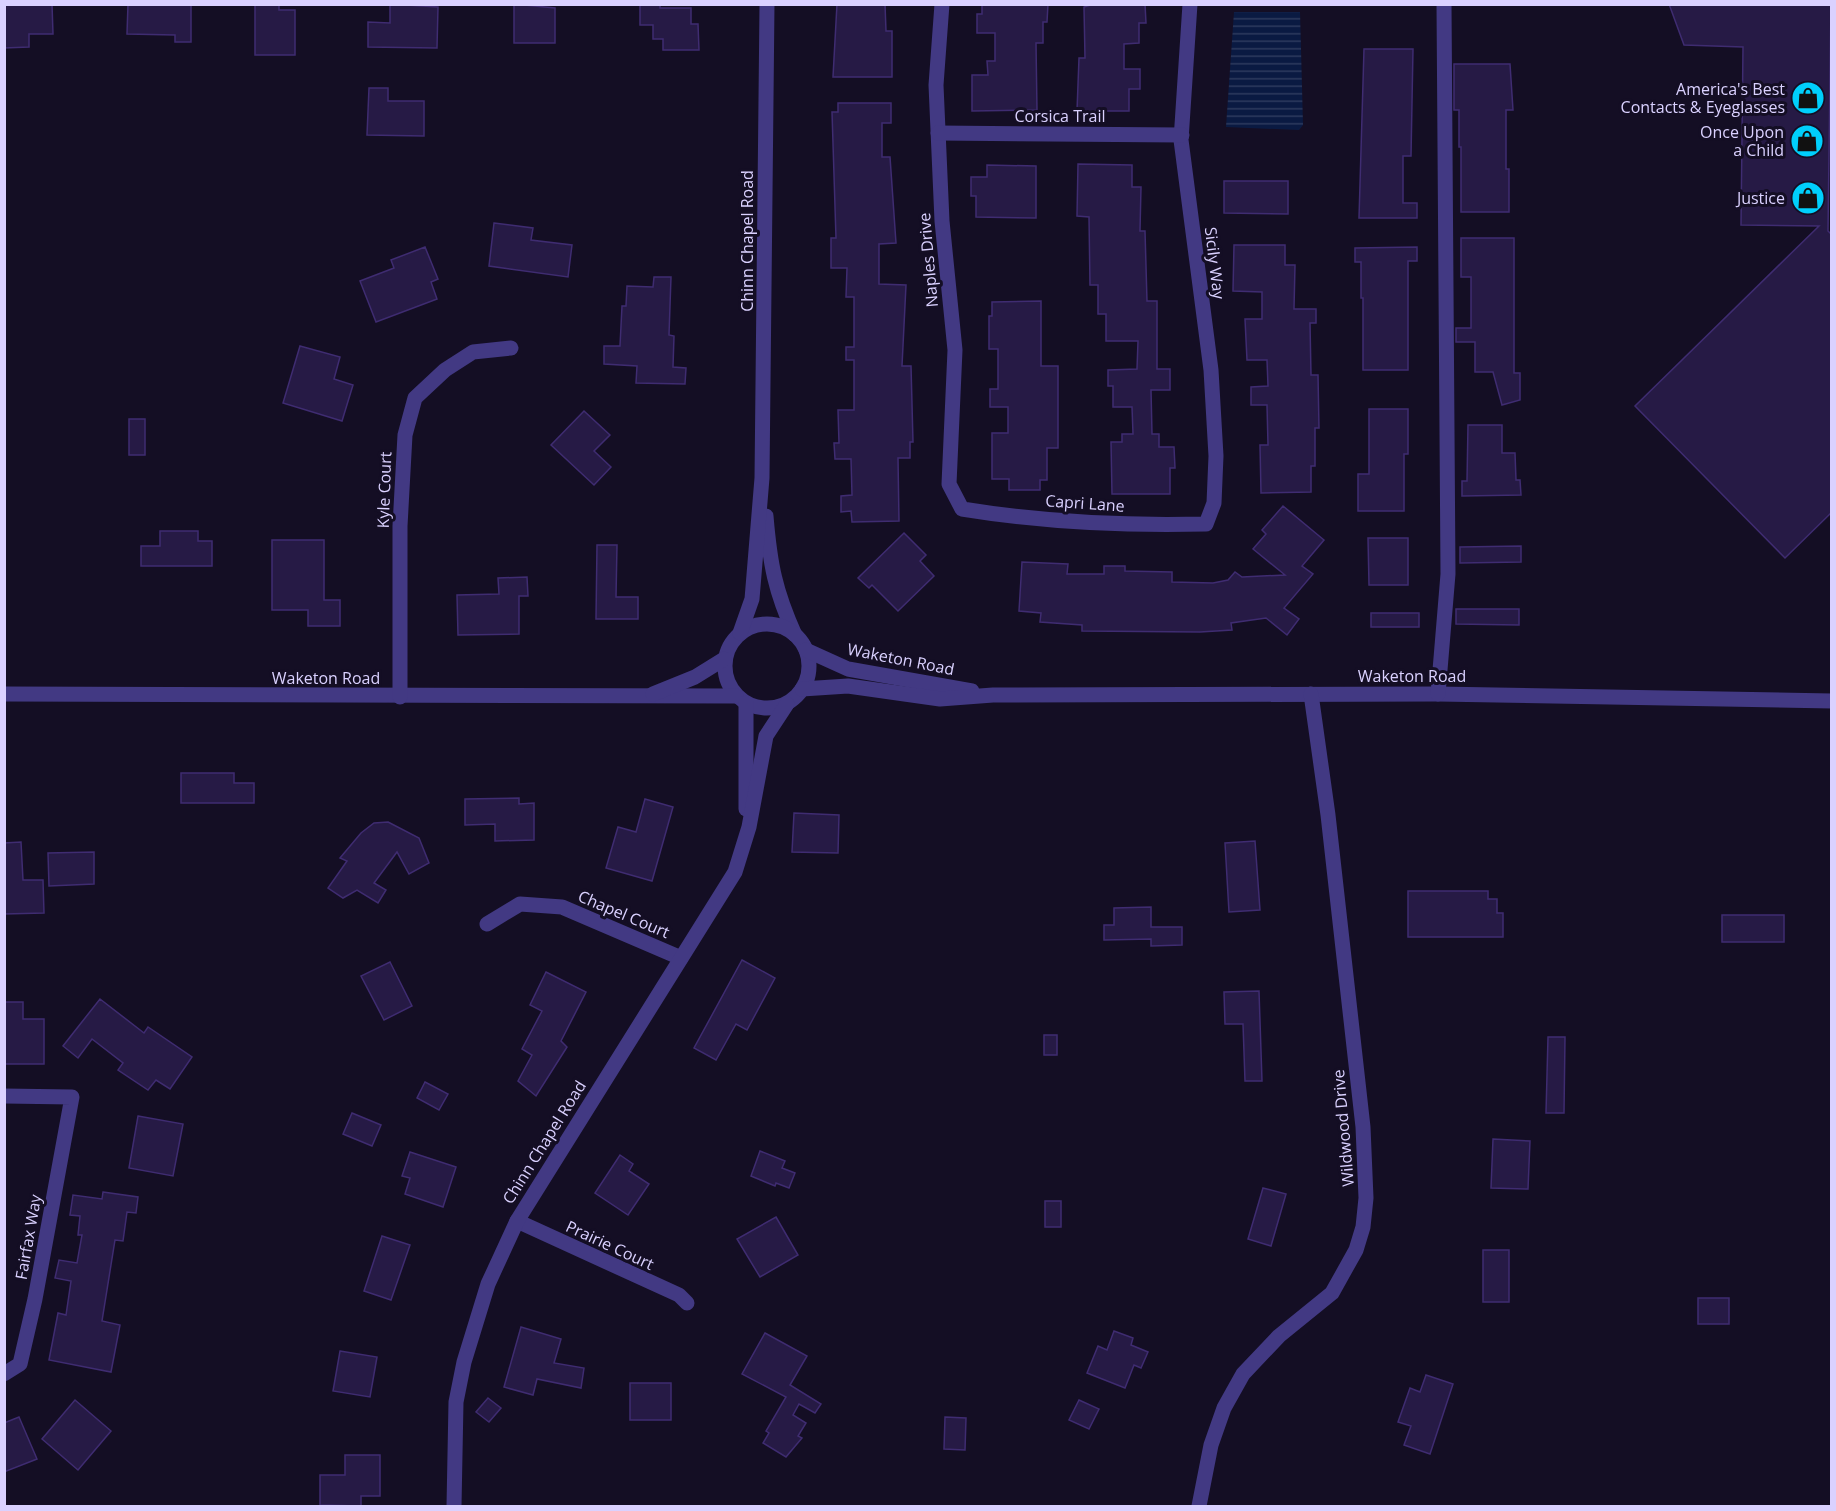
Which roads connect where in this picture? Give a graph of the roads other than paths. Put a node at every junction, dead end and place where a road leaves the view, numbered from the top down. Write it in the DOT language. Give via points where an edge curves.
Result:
graph roads {
  1 [pos="766,4"];
  2 [pos="942,4"];
  3 [pos="1190,4"];
  4 [pos="1444,4"];
  5 [pos="938,133"];
  6 [pos="1182,135"];
  7 [pos="511,348"];
  8 [pos="762,478"];
  9 [pos="962,508"];
  10 [pos="1206,524"];
  11 [pos="740,633"];
  12 [pos="795,635"];
  13 [pos="806,650"];
  14 [pos="724,659"];
  15 [pos="802,689"];
  16 [pos="4,694"];
  17 [pos="993,694"];
  18 [pos="1311,694"];
  19 [pos="1438,694"];
  20 [pos="648,696"];
  21 [pos="400,697"];
  22 [pos="741,700"];
  23 [pos="1832,701"];
  24 [pos="787,704"];
  25 [pos="748,827"];
  26 [pos="486,924"];
  27 [pos="681,958"];
  28 [pos="4,1096"];
  29 [pos="517,1221"];
  30 [pos="687,1303"];
  31 [pos="4,1374"];
  32 [pos="454,1506"];
  33 [pos="1199,1506"];
  1 -- 8 [label="street, Chinn Chapel Road"];
  2 -- 5 [label="street, Naples Drive" via="936,85"];
  3 -- 6 [label="street, Sicily Way"];
  4 -- 19 [label="street" via="1448,574"];
  5 -- 6 [label="street, Corsica Trail"];
  5 -- 9 [label="street, Naples Drive" via="955,350 949,484"];
  6 -- 10 [label="street, Sicily Way" via="1211,370 1215,479 1214,503"];
  7 -- 21 [label="street, Kyle Court" via="474,352 445,370 415,398 405,435 400,526"];
  8 -- 11 [label="street, Chinn Chapel Road" via="752,598"];
  8 -- 12 [label="street, Chinn Chapel Road" via="773,578"];
  9 -- 10 [label="street, Capri Lane" via="996,515 1141,525"];
  11 -- 12 [label="street" via="769,624"];
  11 -- 14 [label="street"];
  12 -- 13 [label="street"];
  13 -- 15 [label="street" via="809,669"];
  13 -- 17 [label="street, Waketon Road" via="848,669"];
  14 -- 20 [label="street, Waketon Road" via="695,677"];
  14 -- 22 [label="street" via="726,680"];
  15 -- 17 [label="street, Waketon Road" via="848,687 940,699"];
  15 -- 24 [label="street"];
  16 -- 21 [label="street, Waketon Road"];
  17 -- 18 [label="street, Waketon Road"];
  18 -- 19 [label="street, Waketon Road"];
  18 -- 33 [label="street, Wildwood Drive" via="1364,1127 1364,1227 1332,1293 1279,1336 1243,1374 1214,1436"];
  19 -- 23 [label="street, Waketon Road"];
  20 -- 21 [label="street, Waketon Road"];
  20 -- 22 [label="street, Waketon Road"];
  22 -- 24 [label="street" via="766,709"];
  22 -- 25 [label="street, Chinn Chapel Road"];
  24 -- 25 [label="street, Chinn Chapel Road" via="766,736"];
  25 -- 27 [label="street, Chinn Chapel Road" via="735,872"];
  26 -- 27 [label="street, Chapel Court" via="520,904 562,906"];
  27 -- 29 [label="street, Chinn Chapel Road"];
  28 -- 31 [label="street, Fairfax Way" via="72,1097 20,1364"];
  29 -- 30 [label="street, Prairie Court" via="679,1295"];
  29 -- 32 [label="street, Chinn Chapel Road" via="488,1284 464,1362 454,1433"];
}
